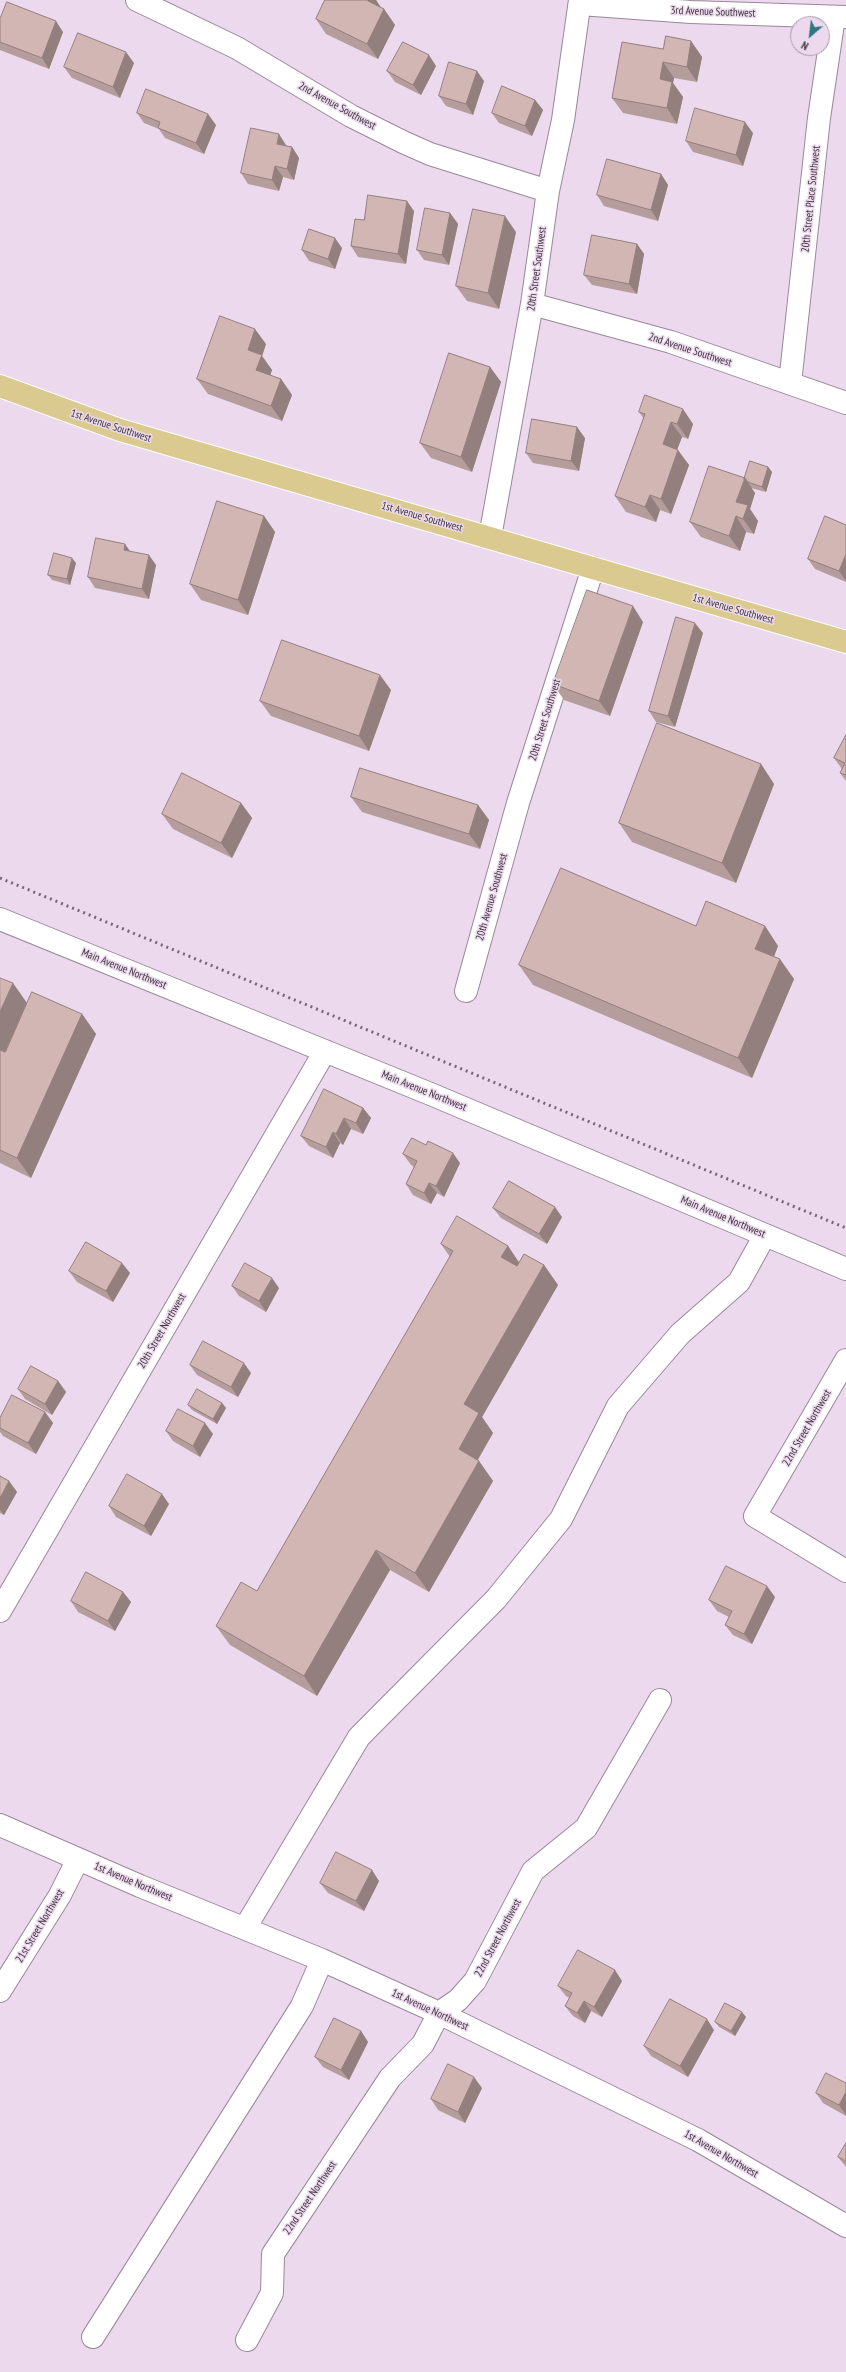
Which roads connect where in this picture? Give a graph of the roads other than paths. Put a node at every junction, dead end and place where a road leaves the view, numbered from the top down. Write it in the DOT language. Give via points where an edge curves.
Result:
graph roads {
  1 [pos="136,0"];
  2 [pos="580,2"];
  3 [pos="840,17"];
  4 [pos="548,191"];
  5 [pos="532,304"];
  6 [pos="790,383"];
  7 [pos="0,386"];
  8 [pos="846,403"];
  9 [pos="490,537"];
  10 [pos="593,568"];
  11 [pos="846,642"];
  12 [pos="518,804"];
  13 [pos="0,919"];
  14 [pos="466,991"];
  15 [pos="325,1051"];
  16 [pos="765,1235"];
  17 [pos="846,1269"];
  18 [pos="846,1360"];
  19 [pos="846,1571"];
  20 [pos="0,1611"];
  21 [pos="660,1700"];
  22 [pos="0,1825"];
  23 [pos="78,1859"];
  24 [pos="245,1928"];
  25 [pos="322,1960"];
  26 [pos="0,1992"];
  27 [pos="438,2013"];
  28 [pos="846,2226"];
  29 [pos="93,2337"];
  30 [pos="247,2340"];
  1 -- 4 [label="street, 2nd Avenue Southwest" via="237,48 351,116 403,142 430,154"];
  2 -- 3 [label="street, 3rd Avenue Southwest" via="691,12"];
  2 -- 4 [label="street, 20th Street Southwest"];
  3 -- 6 [label="street, 20th Street Place Southwest" via="819,118"];
  4 -- 5 [label="street, 20th Street Southwest"];
  5 -- 6 [label="street, 2nd Avenue Southwest" via="670,342"];
  5 -- 9 [label="street, 20th Street Southwest"];
  6 -- 8 [label="street, 2nd Avenue Southwest"];
  7 -- 9 [label="main road, 1st Avenue Southwest" via="120,430"];
  9 -- 10 [label="main road, 1st Avenue Southwest"];
  10 -- 11 [label="main road, 1st Avenue Southwest"];
  10 -- 12 [label="street, 20th Street Southwest"];
  12 -- 14 [label="street, 20th Avenue Southwest"];
  13 -- 15 [label="street, Main Avenue Northwest"];
  15 -- 16 [label="street, Main Avenue Northwest"];
  15 -- 20 [label="street, 20th Street Northwest"];
  16 -- 17 [label="street, Main Avenue Northwest"];
  16 -- 24 [label="street" via="739,1282 680,1334 618,1406 561,1519 496,1600 359,1737"];
  18 -- 19 [label="street, 22nd Street Northwest" via="755,1516"];
  21 -- 27 [label="street, 22nd Street Northwest" via="586,1828 533,1871 475,1981 458,2000"];
  22 -- 23 [label="street, 1st Avenue Northwest"];
  23 -- 24 [label="street, 1st Avenue Northwest"];
  23 -- 26 [label="street, 21st Street Northwest" via="60,1895"];
  24 -- 25 [label="street, 1st Avenue Northwest"];
  25 -- 27 [label="street, 1st Avenue Northwest"];
  25 -- 29 [label="street" via="302,2006"];
  27 -- 28 [label="street, 1st Avenue Northwest" via="698,2140"];
  27 -- 30 [label="street, 22nd Street Northwest" via="423,2044 390,2078 272,2254 272,2293"];
}
